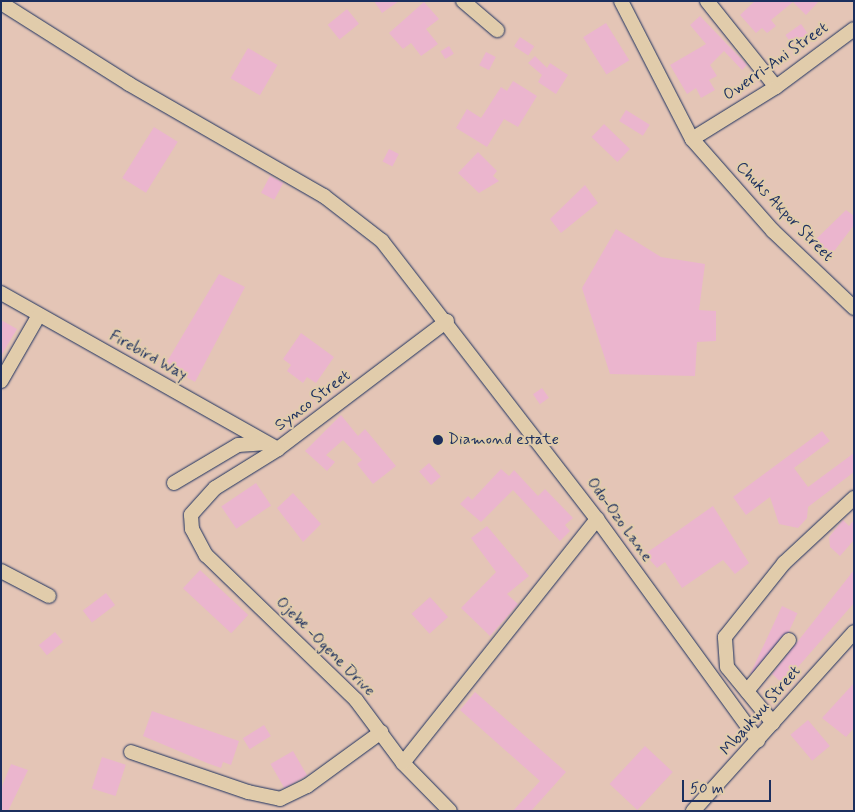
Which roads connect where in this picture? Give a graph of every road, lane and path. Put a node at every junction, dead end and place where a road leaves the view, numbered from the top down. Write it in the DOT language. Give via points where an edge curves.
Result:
graph roads {
  1 [pos="463,1"];
  2 [pos="621,1"];
  3 [pos="707,1"];
  4 [pos="1,3"];
  5 [pos="854,29"];
  6 [pos="497,30"];
  7 [pos="776,87"];
  8 [pos="692,138"];
  9 [pos="1,293"];
  10 [pos="854,308"];
  11 [pos="39,315"];
  12 [pos="447,322"];
  13 [pos="1,381"];
  14 [pos="264,442"];
  15 [pos="278,449"];
  16 [pos="174,483"];
  17 [pos="854,498"];
  18 [pos="197,505"];
  19 [pos="597,520"];
  20 [pos="1,571"];
  21 [pos="49,596"];
  22 [pos="854,632"];
  23 [pos="789,640"];
  24 [pos="747,692"];
  25 [pos="773,723"];
  26 [pos="381,732"];
  27 [pos="758,741"];
  28 [pos="131,752"];
  29 [pos="403,763"];
  30 [pos="450,811"];
  31 [pos="693,811"];
  1 -- 6 [label="street"];
  2 -- 8 [label="street, Chuks Akpor Street"];
  3 -- 7 [label="street"];
  4 -- 12 [label="street, Odo-Ozo Lane" via="360,221"];
  5 -- 7 [label="street, Owerri-Ani Street"];
  7 -- 8 [label="street, Owerri-Ani Street"];
  8 -- 10 [label="street, Chuks Akpor Street" via="773,231"];
  9 -- 11 [label="street, Firebird Way"];
  11 -- 13 [label="street"];
  11 -- 14 [label="street, Firebird Way"];
  12 -- 15 [label="street, Synco Street"];
  12 -- 19 [label="street, Odo-Ozo Lane"];
  14 -- 15 [label="street, Firebird Way"];
  14 -- 16 [label="street" via="238,445 221,452"];
  15 -- 18 [label="street, Synco Street"];
  17 -- 24 [label="street" via="784,562 725,637 727,667"];
  18 -- 26 [label="street, Ojebe -Ogene Drive" via="191,515 192,529 206,555 343,687"];
  19 -- 27 [label="street, Odo-Ozo Lane"];
  19 -- 29 [label="street"];
  20 -- 21 [label="street"];
  22 -- 25 [label="street, Mbaukwu Street"];
  23 -- 24 [label="street"];
  24 -- 25 [label="street"];
  25 -- 27 [label="street, Mbaukwu Street"];
  26 -- 28 [label="street" via="307,786 280,799 248,792"];
  26 -- 29 [label="street, Ojebe -Ogene Drive"];
  27 -- 31 [label="street, Mbaukwu Street"];
  29 -- 30 [label="street, Ojebe -Ogene Drive"];
}
